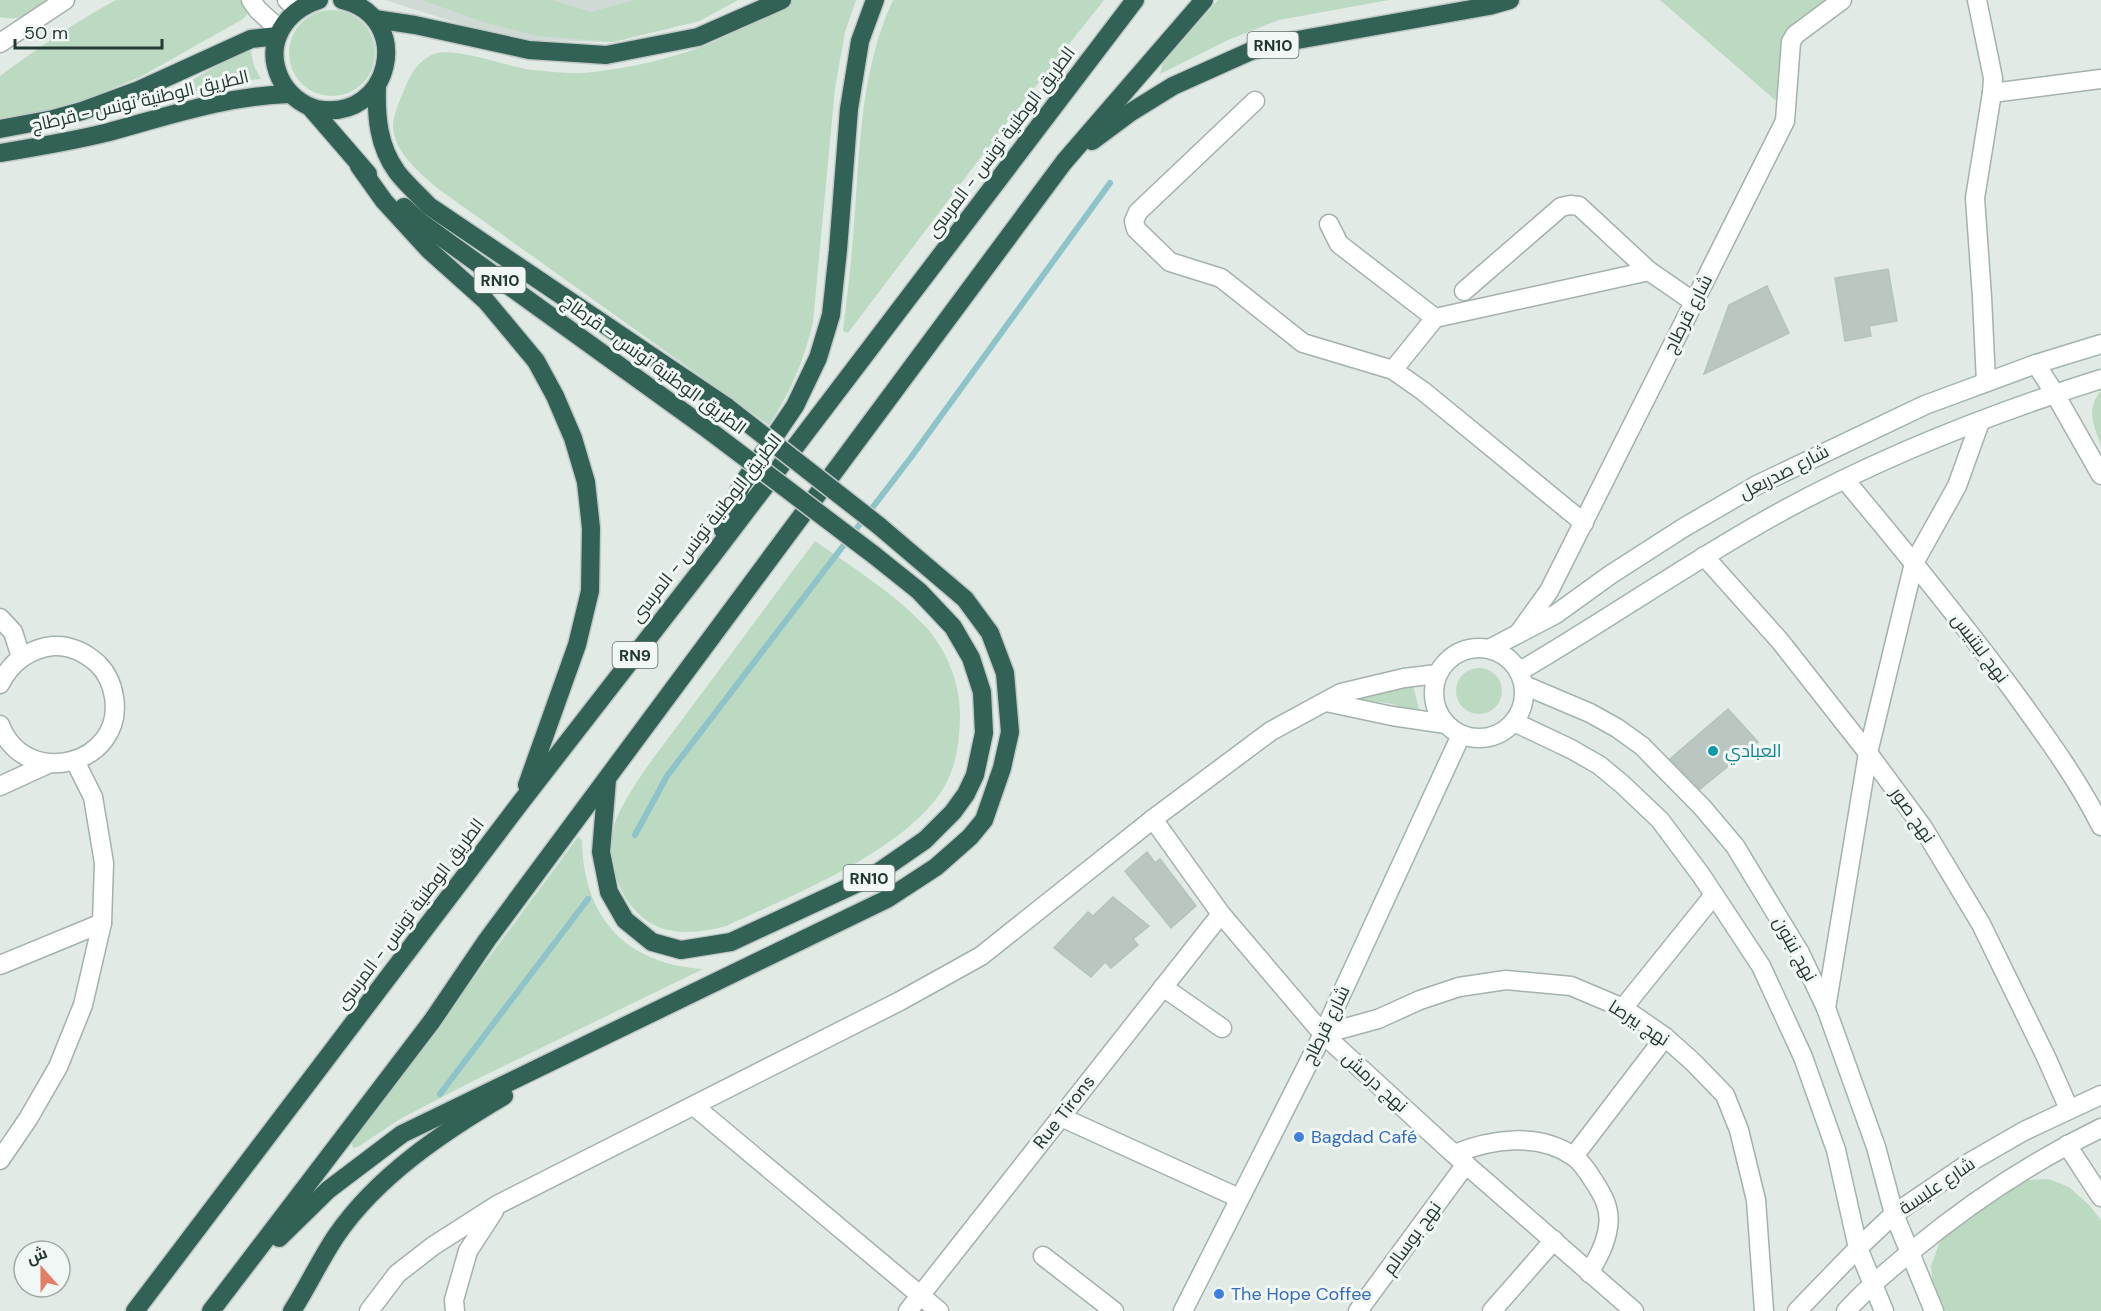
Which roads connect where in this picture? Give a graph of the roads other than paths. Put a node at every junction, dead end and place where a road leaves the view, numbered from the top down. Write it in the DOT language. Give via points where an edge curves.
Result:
graph roads {
  1 [pos="65,0"];
  2 [pos="251,0"];
  3 [pos="319,0"];
  4 [pos="342,0"];
  5 [pos="759,0"];
  6 [pos="782,0"];
  7 [pos="875,0"];
  8 [pos="1135,0"];
  9 [pos="1204,0"];
  10 [pos="1510,0"];
  11 [pos="1842,0"];
  12 [pos="1977,0"];
  13 [pos="292,4"];
  14 [pos="375,19"];
  15 [pos="21,29"];
  16 [pos="0,31"];
  17 [pos="279,33"];
  18 [pos="698,37"];
  19 [pos="0,43"];
  20 [pos="2101,79"];
  21 [pos="377,86"];
  22 [pos="1992,93"];
  23 [pos="290,94"];
  24 [pos="1255,101"];
  25 [pos="310,107"];
  26 [pos="0,129"];
  27 [pos="0,153"];
  28 [pos="1064,162"];
  29 [pos="360,166"];
  30 [pos="1329,224"];
  31 [pos="1649,271"];
  32 [pos="1464,291"];
  33 [pos="1694,302"];
  34 [pos="1435,318"];
  35 [pos="2101,344"];
  36 [pos="2036,364"];
  37 [pos="1393,370"];
  38 [pos="2101,379"];
  39 [pos="1986,382"];
  40 [pos="2055,394"];
  41 [pos="1980,422"];
  42 [pos="2101,475"];
  43 [pos="1845,480"];
  44 [pos="1584,523"];
  45 [pos="712,556"];
  46 [pos="1704,556"];
  47 [pos="1914,563"];
  48 [pos="0,618"];
  49 [pos="1518,634"];
  50 [pos="1491,648"];
  51 [pos="21,657"];
  52 [pos="1437,674"];
  53 [pos="1522,678"];
  54 [pos="0,684"];
  55 [pos="1326,702"];
  56 [pos="1515,722"];
  57 [pos="0,724"];
  58 [pos="1453,730"];
  59 [pos="1868,753"];
  60 [pos="75,761"];
  61 [pos="48,764"];
  62 [pos="608,780"];
  63 [pos="0,786"];
  64 [pos="521,802"];
  65 [pos="1153,819"];
  66 [pos="2101,826"];
  67 [pos="1714,895"];
  68 [pos="1221,914"];
  69 [pos="102,923"];
  70 [pos="0,965"];
  71 [pos="1163,987"];
  72 [pos="1623,1008"];
  73 [pos="1826,1008"];
  74 [pos="1222,1028"];
  75 [pos="1323,1035"];
  76 [pos="1665,1037"];
  77 [pos="593,1043"];
  78 [pos="2101,1095"];
  79 [pos="694,1106"];
  80 [pos="2068,1109"];
  81 [pos="1061,1117"];
  82 [pos="2101,1128"];
  83 [pos="2067,1145"];
  84 [pos="1574,1156"];
  85 [pos="1460,1159"];
  86 [pos="0,1160"];
  87 [pos="2101,1197"];
  88 [pos="1239,1198"];
  89 [pos="497,1205"];
  90 [pos="1894,1214"];
  91 [pos="1554,1240"];
  92 [pos="1858,1248"];
  93 [pos="1909,1253"];
  94 [pos="1043,1256"];
  95 [pos="1589,1273"];
  96 [pos="1871,1284"];
  97 [pos="226,1293"];
  98 [pos="920,1295"];
  99 [pos="1623,1308"];
  100 [pos="135,1311"];
  101 [pos="211,1311"];
  102 [pos="292,1311"];
  103 [pos="369,1311"];
  104 [pos="455,1311"];
  105 [pos="908,1311"];
  106 [pos="939,1311"];
  107 [pos="1114,1311"];
  108 [pos="1183,1311"];
  109 [pos="1358,1311"];
  110 [pos="1492,1311"];
  111 [pos="1764,1311"];
  112 [pos="1797,1311"];
  113 [pos="1846,1311"];
  114 [pos="1884,1311"];
  115 [pos="1934,1311"];
  1 -- 15 [label="street"];
  2 -- 17 [label="street"];
  3 -- 13 [label="highway"];
  4 -- 14 [label="highway" via="352,2"];
  5 -- 18 [label="highway"];
  6 -- 18 [label="highway"];
  7 -- 45 [label="highway" via="860,41 849,109 831,315 818,358 795,406 741,486"];
  8 -- 45 [label="highway, الطريق الوطنية تونس - المرسى / RN9"];
  9 -- 28 [label="highway, RN9"];
  10 -- 28 [label="highway, RN10" via="1251,51 1173,86"];
  11 -- 33 [label="street, شارع قرطاج" via="1791,42 1785,121"];
  12 -- 22 [label="street" via="1994,78"];
  13 -- 17 [label="highway"];
  14 -- 18 [label="highway" via="529,50 606,55"];
  14 -- 21 [label="highway" via="387,52 385,70"];
  15 -- 16 [label="street"];
  15 -- 19 [label="street"];
  17 -- 23 [label="highway" via="275,61 282,84"];
  17 -- 26 [label="highway, الطريق الوطنية تونس - قرطاج" via="251,39 139,90 82,111"];
  20 -- 22 [label="street"];
  21 -- 25 [label="highway, الطريق الوطنية تونس - قرطاج / RN10" via="364,100 347,108 329,111"];
  21 -- 77 [label="highway, bridge" via="376,113 381,139 396,171 429,206 727,407 878,525 965,599 990,633 1005,673 1010,732 984,820 970,837 936,867 887,899"];
  22 -- 39 [label="street" via="1975,198"];
  23 -- 25 [label="highway, الطريق الوطنية تونس - قرطاج / RN10"];
  23 -- 27 [label="highway, الطريق الوطنية تونس - قرطاج" via="231,99 80,139"];
  24 -- 37 [label="street" via="1138,212 1136,229 1170,262 1221,278 1303,343"];
  25 -- 29 [label="highway, الطريق الوطنية تونس - قرطاج / RN10"];
  28 -- 62 [label="highway, RN9"];
  29 -- 62 [label="highway, الطريق الوطنية تونس - قرطاج / RN10, bridge" via="419,221 710,431 919,591 953,627 971,658 982,692 984,733 975,775 953,812 926,840 873,876 730,942 681,950 652,942 625,920 609,892 601,852"];
  29 -- 64 [label="highway" via="384,201 429,250 486,302 536,361 573,438 586,482 591,528 590,591 577,645"];
  30 -- 34 [label="street" via="1339,244"];
  31 -- 32 [label="street" via="1579,206 1570,204 1561,207"];
  31 -- 33 [label="street"];
  31 -- 34 [label="street"];
  33 -- 44 [label="street, شارع قرطاج"];
  34 -- 37 [label="street"];
  35 -- 36 [label="street, شارع صدربعل"];
  36 -- 39 [label="street, شارع صدربعل"];
  36 -- 40 [label="street"];
  37 -- 44 [label="street"];
  38 -- 40 [label="street, شارع صدربعل"];
  39 -- 49 [label="street, شارع صدربعل" via="1926,405 1757,484 1610,575 1556,614"];
  40 -- 41 [label="street, شارع صدربعل"];
  40 -- 42 [label="street"];
  41 -- 43 [label="street, شارع صدربعل"];
  41 -- 47 [label="street" via="1957,486"];
  43 -- 46 [label="street, شارع صدربعل"];
  43 -- 47 [label="street, نهج لبتنيس"];
  44 -- 49 [label="street, شارع قرطاج" via="1549,591"];
  45 -- 64 [label="highway, الطريق الوطنية تونس - المرسى / RN9"];
  46 -- 53 [label="street, شارع صدربعل"];
  46 -- 59 [label="street, نهج صور" via="1780,641"];
  47 -- 59 [label="street"];
  47 -- 66 [label="street, نهج لبتنيس" via="2048,738"];
  48 -- 51 [label="street" via="13,632"];
  49 -- 50 [label="street, شارع صدربعل"];
  50 -- 52 [label="street" via="1460,651 1446,660"];
  50 -- 53 [label="street" via="1508,657"];
  51 -- 54 [label="street"];
  51 -- 60 [label="street" via="38,648 74,649 91,657 112,686 115,704 108,731 91,752"];
  52 -- 55 [label="street" via="1371,685 1341,693"];
  52 -- 58 [label="street" via="1433,691 1436,709"];
  53 -- 56 [label="street" via="1524,704"];
  53 -- 73 [label="street, نهج نبتون" via="1617,728 1642,746 1702,807 1736,846 1800,953"];
  55 -- 58 [label="street"];
  55 -- 65 [label="street" via="1271,731"];
  56 -- 58 [label="street" via="1490,737 1475,738"];
  56 -- 67 [label="street, نهج نبتون" via="1590,760 1622,784 1660,820"];
  57 -- 61 [label="street" via="15,749"];
  58 -- 75 [label="street, شارع قرطاج"];
  59 -- 73 [label="street"];
  59 -- 80 [label="street, نهج صور" via="1922,826 1982,924"];
  60 -- 61 [label="street"];
  60 -- 69 [label="street" via="93,797 104,863"];
  61 -- 63 [label="street"];
  62 -- 97 [label="highway, RN9"];
  64 -- 100 [label="highway, الطريق الوطنية تونس - المرسى / RN9"];
  65 -- 68 [label="street, نهج درمش"];
  65 -- 79 [label="street" via="981,956"];
  67 -- 72 [label="street"];
  67 -- 92 [label="street, نهج نبتون" via="1761,966 1803,1057 1836,1150"];
  68 -- 71 [label="street, Rue Tirons"];
  68 -- 75 [label="street, نهج درمش"];
  69 -- 70 [label="street"];
  69 -- 86 [label="street" via="83,1005 58,1066"];
  71 -- 74 [label="street"];
  71 -- 81 [label="street, Rue Tirons"];
  72 -- 75 [label="street, نهج بيرصا" via="1570,986 1506,980 1459,987 1378,1019"];
  72 -- 76 [label="street, نهج بيرصا"];
  73 -- 90 [label="street, نهج نبتون" via="1876,1147"];
  75 -- 85 [label="street, نهج درمش"];
  75 -- 88 [label="street, شارع قرطاج"];
  76 -- 84 [label="street"];
  76 -- 111 [label="street, نهج بيرصا" via="1725,1095 1739,1130 1756,1200"];
  77 -- 97 [label="highway" via="402,1134 328,1190"];
  77 -- 102 [label="highway" via="441,1136 384,1183 337,1235"];
  78 -- 80 [label="street, شارع عليسة"];
  79 -- 89 [label="street"];
  79 -- 98 [label="street"];
  80 -- 90 [label="street, شارع عليسة" via="1972,1161"];
  81 -- 88 [label="street"];
  81 -- 98 [label="street, Rue Tirons"];
  82 -- 83 [label="street, شارع عليسة"];
  83 -- 87 [label="street"];
  83 -- 93 [label="street, شارع عليسة" via="1986,1194"];
  84 -- 85 [label="street" via="1547,1143 1513,1140 1474,1146"];
  84 -- 95 [label="street" via="1609,1208 1603,1248"];
  85 -- 91 [label="street, نهج درمش"];
  85 -- 109 [label="street, نهج بوسالم"];
  88 -- 108 [label="street, شارع قرطاج"];
  89 -- 103 [label="street" via="397,1274"];
  89 -- 104 [label="street" via="468,1251 454,1300"];
  90 -- 92 [label="street, شارع عليسة"];
  90 -- 93 [label="street, نهج نبتون"];
  91 -- 95 [label="street, نهج درمش"];
  91 -- 110 [label="street"];
  92 -- 96 [label="street, نهج نبتون"];
  92 -- 112 [label="street, شارع عليسة"];
  93 -- 96 [label="street, شارع عليسة"];
  93 -- 115 [label="street, نهج نبتون"];
  94 -- 107 [label="street"];
  95 -- 99 [label="street, نهج درمش"];
  96 -- 113 [label="street, شارع عليسة"];
  96 -- 114 [label="street, نهج نبتون"];
  97 -- 101 [label="highway, RN9"];
  98 -- 105 [label="street, Rue Tirons"];
  98 -- 106 [label="street"];
}
